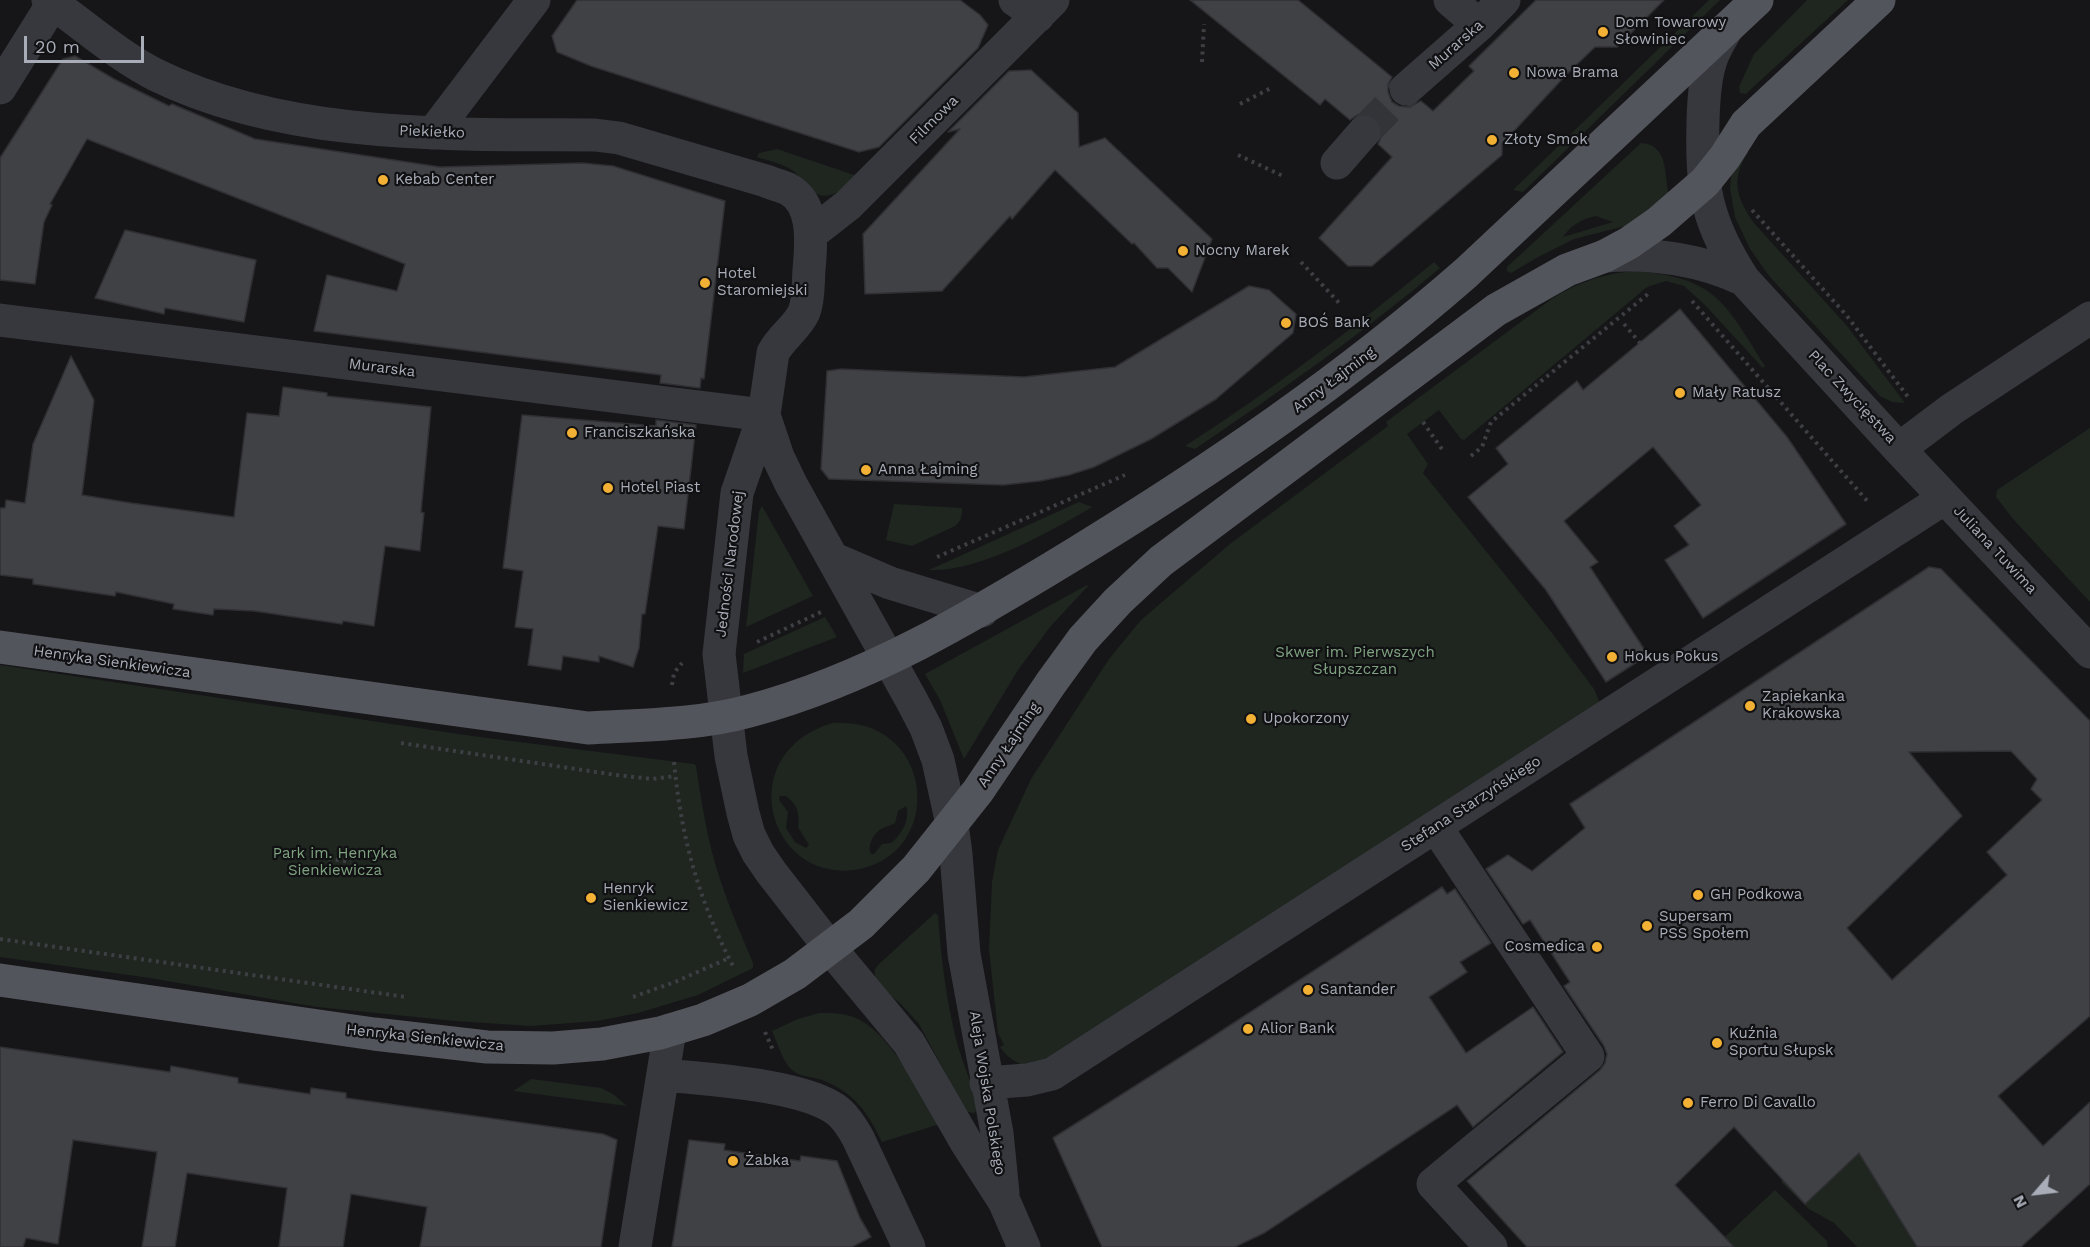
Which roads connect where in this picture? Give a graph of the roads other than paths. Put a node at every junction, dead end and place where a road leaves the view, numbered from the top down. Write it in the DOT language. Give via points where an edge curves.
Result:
graph roads {
  1 [pos="534,0"];
  2 [pos="1450,0"];
  3 [pos="1504,0"];
  4 [pos="1757,0"];
  5 [pos="1879,0"];
  6 [pos="52,1"];
  7 [pos="1035,6"];
  8 [pos="1479,26"];
  9 [pos="1726,30"];
  10 [pos="0,88"];
  11 [pos="1406,88"];
  12 [pos="1365,132"];
  13 [pos="432,133"];
  14 [pos="1337,163"];
  15 [pos="1705,182"];
  16 [pos="811,234"];
  17 [pos="1605,256"];
  18 [pos="1744,280"];
  19 [pos="2090,318"];
  20 [pos="0,320"];
  21 [pos="764,415"];
  22 [pos="1899,449"];
  23 [pos="1945,498"];
  24 [pos="834,559"];
  25 [pos="982,611"];
  26 [pos="0,646"];
  27 [pos="2090,652"];
  28 [pos="889,658"];
  29 [pos="725,716"];
  30 [pos="952,824"];
  31 [pos="1436,826"];
  32 [pos="830,948"];
  33 [pos="0,980"];
  34 [pos="670,1030"];
  35 [pos="663,1075"];
  36 [pos="986,1083"];
  37 [pos="1004,1201"];
  38 [pos="635,1247"];
  39 [pos="909,1247"];
  40 [pos="1024,1247"];
  41 [pos="1491,1247"];
  1 -- 13 [label="street"];
  2 -- 8 [label="street"];
  3 -- 8 [label="street, Murarska"];
  4 -- 9 [label="main road, Plac Zwycięstwa"];
  5 -- 15 [label="main road" via="1746,124"];
  6 -- 10 [label="street"];
  6 -- 13 [label="street, Piekiełko" via="124,57 191,89 267,113 304,120"];
  7 -- 16 [label="street, Filmowa" via="848,205"];
  8 -- 11 [label="street, Murarska"];
  9 -- 15 [label="street, Plac Zwycięstwa" via="1714,50 1706,85"];
  9 -- 25 [label="main road, Anny Łajming" via="1466,273 1376,349 1204,472"];
  12 -- 14 [label="street"];
  13 -- 16 [label="street, Piekiełko" via="619,138 787,189 805,210"];
  15 -- 17 [label="main road, Anny Łajming" via="1652,228"];
  15 -- 18 [label="street, Plac Zwycięstwa" via="1718,234"];
  16 -- 21 [label="street, Jedności Narodowej" via="805,311 778,344 771,362"];
  17 -- 18 [label="street, Anny Łajming" via="1700,264"];
  17 -- 30 [label="main road, Anny Łajming" via="1567,270 1496,310 1161,561 1083,639"];
  18 -- 22 [label="street, Plac Zwycięstwa"];
  19 -- 22 [label="street, Plac Zwycięstwa" via="1952,409"];
  20 -- 21 [label="street, Murarska"];
  21 -- 24 [label="street, Jedności Narodowej" via="787,475"];
  21 -- 29 [label="street, Jedności Narodowej" via="737,493 718,654"];
  22 -- 23 [label="street, Juliana Tuwima"];
  23 -- 27 [label="street, Juliana Tuwima"];
  23 -- 31 [label="street, Stefana Starzyńskiego"];
  24 -- 25 [label="street" via="890,583"];
  24 -- 28 [label="street, Jedności Narodowej"];
  25 -- 28 [label="main road, Anny Łajming"];
  26 -- 29 [label="main road, Henryka Sienkiewicza" via="576,727"];
  28 -- 29 [label="main road, Henryka Sienkiewicza" via="794,698"];
  28 -- 30 [label="street, Aleja Wojska Polskiego" via="938,760"];
  29 -- 32 [label="street, Jedności Narodowej" via="749,835 771,872"];
  30 -- 32 [label="main road, Anny Łajming" via="916,869 861,924"];
  30 -- 36 [label="street, Aleja Wojska Polskiego" via="964,954"];
  31 -- 36 [label="street, Stefana Starzyńskiego" via="1052,1074"];
  31 -- 41 [label="street" via="1587,1056 1433,1184"];
  32 -- 34 [label="main road, Henryka Sienkiewicza" via="750,1000"];
  32 -- 37 [label="street, Aleja Wojska Polskiego" via="909,1043"];
  33 -- 34 [label="main road, Henryka Sienkiewicza" via="487,1047 602,1044"];
  34 -- 35 [label="street"];
  35 -- 38 [label="street"];
  35 -- 39 [label="street" via="768,1088 820,1101 839,1112 858,1138"];
  36 -- 37 [label="street, Aleja Wojska Polskiego" via="997,1133"];
  37 -- 40 [label="street"];
}
